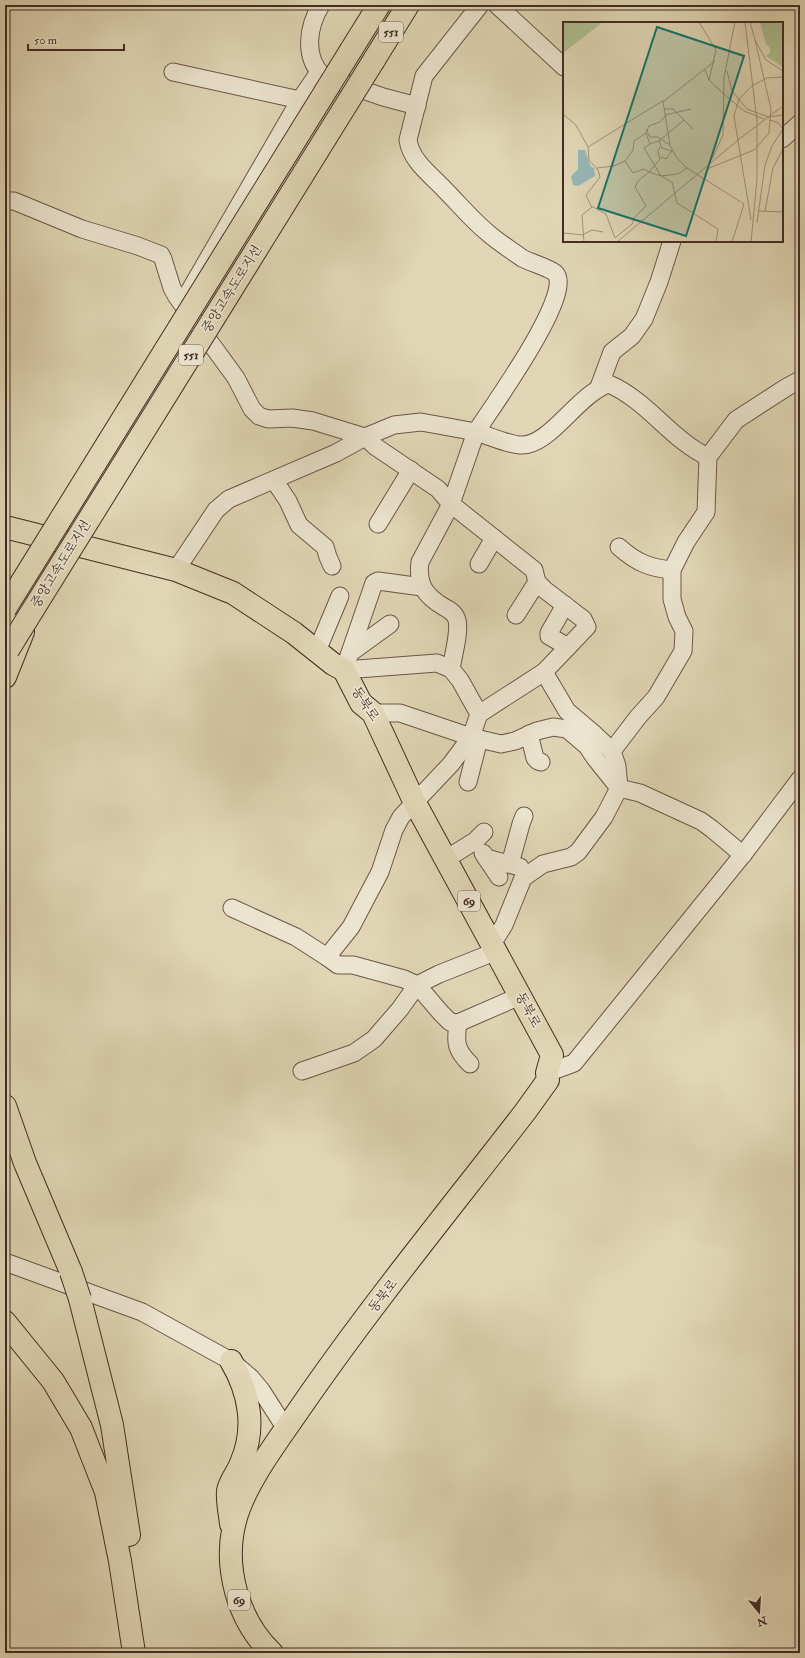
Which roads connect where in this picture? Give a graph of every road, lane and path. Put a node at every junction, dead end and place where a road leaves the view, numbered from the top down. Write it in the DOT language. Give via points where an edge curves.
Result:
graph roads {
  1 [pos="322,5"];
  2 [pos="379,5"];
  3 [pos="408,5"];
  4 [pos="480,5"];
  5 [pos="497,5"];
  6 [pos="563,67"];
  7 [pos="173,72"];
  8 [pos="319,72"];
  9 [pos="300,100"];
  10 [pos="417,106"];
  11 [pos="800,123"];
  12 [pos="783,138"];
  13 [pos="5,200"];
  14 [pos="672,242"];
  15 [pos="182,304"];
  16 [pos="800,380"];
  17 [pos="599,387"];
  18 [pos="476,432"];
  19 [pos="365,437"];
  20 [pos="708,456"];
  21 [pos="411,470"];
  22 [pos="274,480"];
  23 [pos="451,504"];
  24 [pos="378,524"];
  25 [pos="5,527"];
  26 [pos="494,538"];
  27 [pos="619,547"];
  28 [pos="479,564"];
  29 [pos="332,566"];
  30 [pos="176,570"];
  31 [pos="672,570"];
  32 [pos="537,582"];
  33 [pos="422,587"];
  34 [pos="340,596"];
  35 [pos="565,605"];
  36 [pos="5,609"];
  37 [pos="31,613"];
  38 [pos="516,615"];
  39 [pos="390,624"];
  40 [pos="568,647"];
  41 [pos="317,651"];
  42 [pos="6,652"];
  43 [pos="347,661"];
  44 [pos="451,669"];
  45 [pos="544,672"];
  46 [pos="5,677"];
  47 [pos="373,713"];
  48 [pos="479,714"];
  49 [pos="529,734"];
  50 [pos="475,738"];
  51 [pos="612,751"];
  52 [pos="541,762"];
  53 [pos="800,779"];
  54 [pos="468,782"];
  55 [pos="619,788"];
  56 [pos="414,801"];
  57 [pos="524,816"];
  58 [pos="743,856"];
  59 [pos="486,858"];
  60 [pos="446,859"];
  61 [pos="510,864"];
  62 [pos="530,873"];
  63 [pos="499,877"];
  64 [pos="232,908"];
  65 [pos="494,948"];
  66 [pos="327,957"];
  67 [pos="417,985"];
  68 [pos="520,996"];
  69 [pos="458,1023"];
  70 [pos="470,1064"];
  71 [pos="302,1071"];
  72 [pos="547,1073"];
  73 [pos="5,1106"];
  74 [pos="5,1262"];
  75 [pos="5,1322"];
  76 [pos="231,1362"];
  77 [pos="286,1429"];
  78 [pos="232,1537"];
  79 [pos="127,1560"];
  80 [pos="137,1646"];
  81 [pos="272,1653"];
  1 -- 8 [label="street" via="315,15 309,35 312,56"];
  2 -- 36 [label="main road, 중앙고속도로지선 / 551, bridge"];
  3 -- 37 [label="main road, 중앙고속도로지선 / 551, bridge"];
  4 -- 10 [label="street" via="424,76"];
  5 -- 6 [label="street"];
  7 -- 9 [label="street"];
  8 -- 9 [label="street"];
  8 -- 10 [label="street" via="323,76 383,97"];
  9 -- 15 [label="street"];
  10 -- 18 [label="street" via="408,140 409,149 419,163 488,233 524,259 556,273 559,280 558,291 542,330"];
  11 -- 12 [label="street"];
  13 -- 15 [label="street" via="20,203 75,226 161,255 172,288"];
  14 -- 17 [label="street" via="644,319 632,336 612,352"];
  15 -- 19 [label="street" via="236,378 252,409 259,416 268,419 292,418 313,421"];
  16 -- 20 [label="street" via="736,420"];
  17 -- 18 [label="street" via="544,438 532,445 519,445"];
  17 -- 20 [label="street" via="609,384 631,395 690,448"];
  18 -- 19 [label="street" via="421,422 394,425"];
  18 -- 23 [label="street"];
  19 -- 21 [label="street"];
  19 -- 22 [label="street" via="336,453"];
  20 -- 31 [label="street" via="706,512 686,542"];
  21 -- 23 [label="street" via="438,489"];
  21 -- 24 [label="street"];
  22 -- 29 [label="street" via="284,507 299,525 325,547"];
  22 -- 30 [label="street" via="229,499 216,510"];
  23 -- 26 [label="street"];
  23 -- 33 [label="street" via="420,562"];
  25 -- 30 [label="main road"];
  26 -- 28 [label="street"];
  26 -- 32 [label="street" via="534,570"];
  27 -- 31 [label="street" via="640,563"];
  30 -- 41 [label="main road" via="233,594"];
  31 -- 51 [label="street" via="672,599 684,631 683,651 656,697"];
  32 -- 35 [label="street"];
  32 -- 38 [label="street"];
  33 -- 43 [label="street" via="378,581 374,583"];
  33 -- 44 [label="street" via="434,600 453,612 457,620"];
  34 -- 41 [label="street"];
  35 -- 40 [label="street" via="549,636"];
  35 -- 40 [label="street" via="583,620 587,627"];
  37 -- 42 [label="main road, 중앙고속도로지선 / 551, bridge"];
  37 -- 46 [label="main road"];
  39 -- 43 [label="street"];
  40 -- 45 [label="street"];
  41 -- 43 [label="main road" via="333,664"];
  43 -- 44 [label="street" via="437,663"];
  43 -- 47 [label="main road, 동북로 / 69" via="361,703"];
  44 -- 48 [label="street"];
  45 -- 48 [label="street"];
  45 -- 51 [label="street" via="567,711"];
  47 -- 50 [label="street" via="400,713"];
  47 -- 56 [label="main road, 동북로 / 69"];
  48 -- 50 [label="street"];
  49 -- 50 [label="street" via="501,744"];
  49 -- 52 [label="street" via="535,758"];
  49 -- 55 [label="street" via="553,727 567,729 587,746"];
  50 -- 54 [label="street"];
  50 -- 56 [label="street"];
  51 -- 55 [label="street" via="617,766"];
  53 -- 58 [label="street"];
  55 -- 58 [label="street" via="640,793 701,821"];
  55 -- 62 [label="street" via="604,817 578,852 571,857 543,864"];
  56 -- 60 [label="main road, 동북로 / 69"];
  56 -- 66 [label="street" via="394,830 380,872 351,926"];
  57 -- 61 [label="street"];
  58 -- 72 [label="street" via="574,1063"];
  59 -- 60 [label="street" via="480,837"];
  59 -- 61 [label="street"];
  59 -- 63 [label="street"];
  60 -- 65 [label="main road, 동북로 / 69"];
  61 -- 62 [label="street" via="525,868"];
  62 -- 65 [label="street" via="523,878"];
  64 -- 66 [label="street" via="296,937"];
  65 -- 67 [label="street"];
  65 -- 68 [label="main road, 동북로 / 69"];
  66 -- 67 [label="street" via="338,966 353,965"];
  67 -- 69 [label="street" via="450,1022"];
  67 -- 71 [label="street" via="374,1039 354,1053"];
  68 -- 69 [label="street"];
  68 -- 72 [label="main road, 동북로 / 69" via="552,1055"];
  69 -- 70 [label="street" via="457,1048"];
  72 -- 77 [label="main road, 동북로 / 69" via="548,1080 525,1112 338,1353"];
  73 -- 79 [label="main road, bridge" via="25,1163 80,1299 112,1425"];
  74 -- 76 [label="street" via="142,1312"];
  75 -- 79 [label="main road" via="53,1381 81,1428 106,1492"];
  76 -- 77 [label="street" via="261,1390"];
  76 -- 78 [label="main road" via="243,1384 250,1423 246,1451 228,1490"];
  77 -- 78 [label="main road, 동북로 / 69" via="245,1494"];
  78 -- 81 [label="main road, 동북로 / 69" via="232,1567 238,1597 250,1625"];
  79 -- 80 [label="main road"];
}
